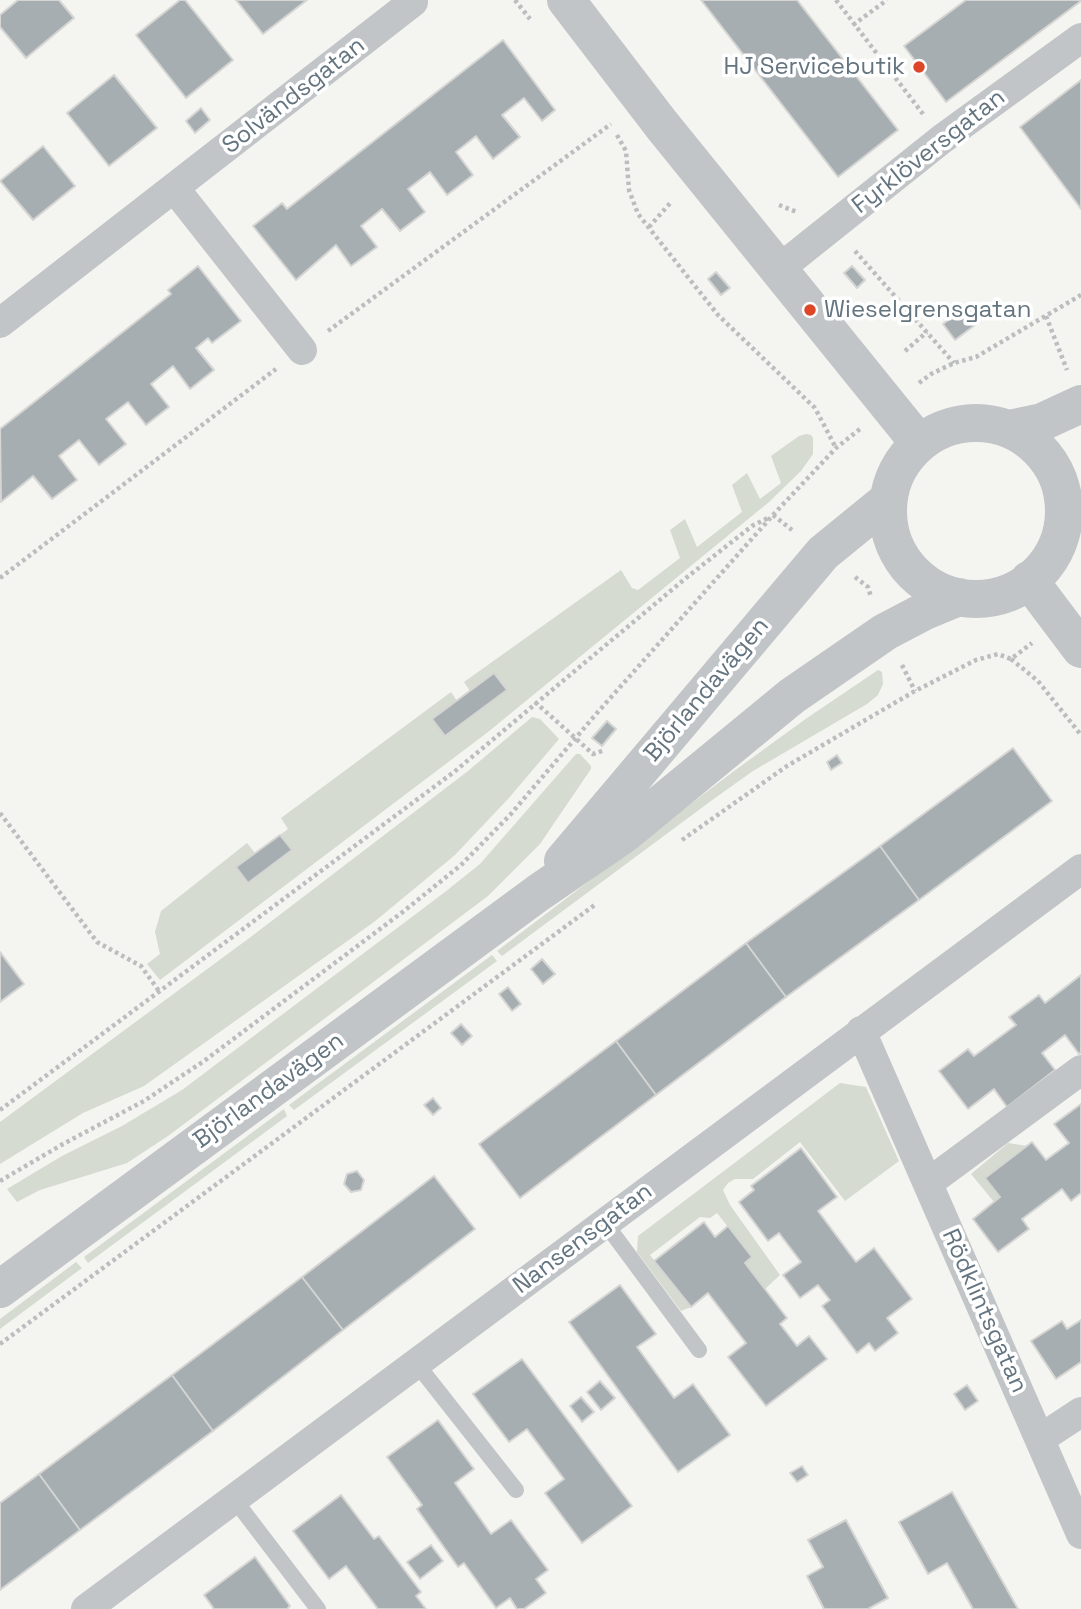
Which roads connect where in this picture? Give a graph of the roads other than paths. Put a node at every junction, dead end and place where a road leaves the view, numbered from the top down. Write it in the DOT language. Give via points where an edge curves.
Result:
graph roads {
  1 [pos="566,0"];
  2 [pos="413,2"];
  3 [pos="1081,37"];
  4 [pos="175,189"];
  5 [pos="779,269"];
  6 [pos="0,323"];
  7 [pos="302,350"];
  8 [pos="1080,404"];
  9 [pos="1009,429"];
  10 [pos="919,443"];
  11 [pos="888,500"];
  12 [pos="1071,520"];
  13 [pos="1029,580"];
  14 [pos="959,597"];
  15 [pos="1071,635"];
  16 [pos="1081,869"];
  17 [pos="538,893"];
  18 [pos="861,1031"];
  19 [pos="1081,1070"];
  20 [pos="928,1184"];
  21 [pos="606,1223"];
  22 [pos="0,1289"];
  23 [pos="699,1350"];
  24 [pos="416,1363"];
  25 [pos="1081,1412"];
  26 [pos="1040,1438"];
  27 [pos="516,1490"];
  28 [pos="234,1499"];
  29 [pos="1081,1534"];
  30 [pos="86,1609"];
  31 [pos="318,1609"];
  1 -- 5 [label="street"];
  2 -- 4 [label="street, Solvändsgatan"];
  3 -- 5 [label="street, Fyrklöversgatan"];
  4 -- 6 [label="street, Solvändsgatan"];
  4 -- 7 [label="street"];
  5 -- 10 [label="street"];
  8 -- 9 [label="street, Björlandavägen" via="1042,422"];
  9 -- 10 [label="street, Björlandavägen" via="967,424 946,428"];
  9 -- 12 [label="street, Björlandavägen" via="1049,462"];
  10 -- 11 [label="street, Björlandavägen" via="898,468"];
  11 -- 14 [label="street, Björlandavägen" via="888,519 899,555 910,570 941,592"];
  11 -- 17 [label="street, Björlandavägen" via="823,553"];
  12 -- 13 [label="street, Björlandavägen" via="1050,558"];
  13 -- 14 [label="street, Björlandavägen" via="996,596"];
  13 -- 15 [label="street"];
  14 -- 17 [label="street, Björlandavägen" via="885,632 792,696 624,834"];
  16 -- 18 [label="street, Nansensgatan"];
  17 -- 22 [label="street, Björlandavägen"];
  18 -- 20 [label="street, Rödklintsgatan"];
  18 -- 21 [label="street, Nansensgatan"];
  19 -- 20 [label="street"];
  20 -- 26 [label="street, Rödklintsgatan"];
  21 -- 23 [label="lane"];
  21 -- 24 [label="street, Nansensgatan"];
  24 -- 27 [label="lane"];
  24 -- 28 [label="street, Nansensgatan"];
  25 -- 26 [label="street"];
  26 -- 29 [label="street, Rödklintsgatan"];
  28 -- 30 [label="street, Nansensgatan"];
  28 -- 31 [label="lane"];
}
